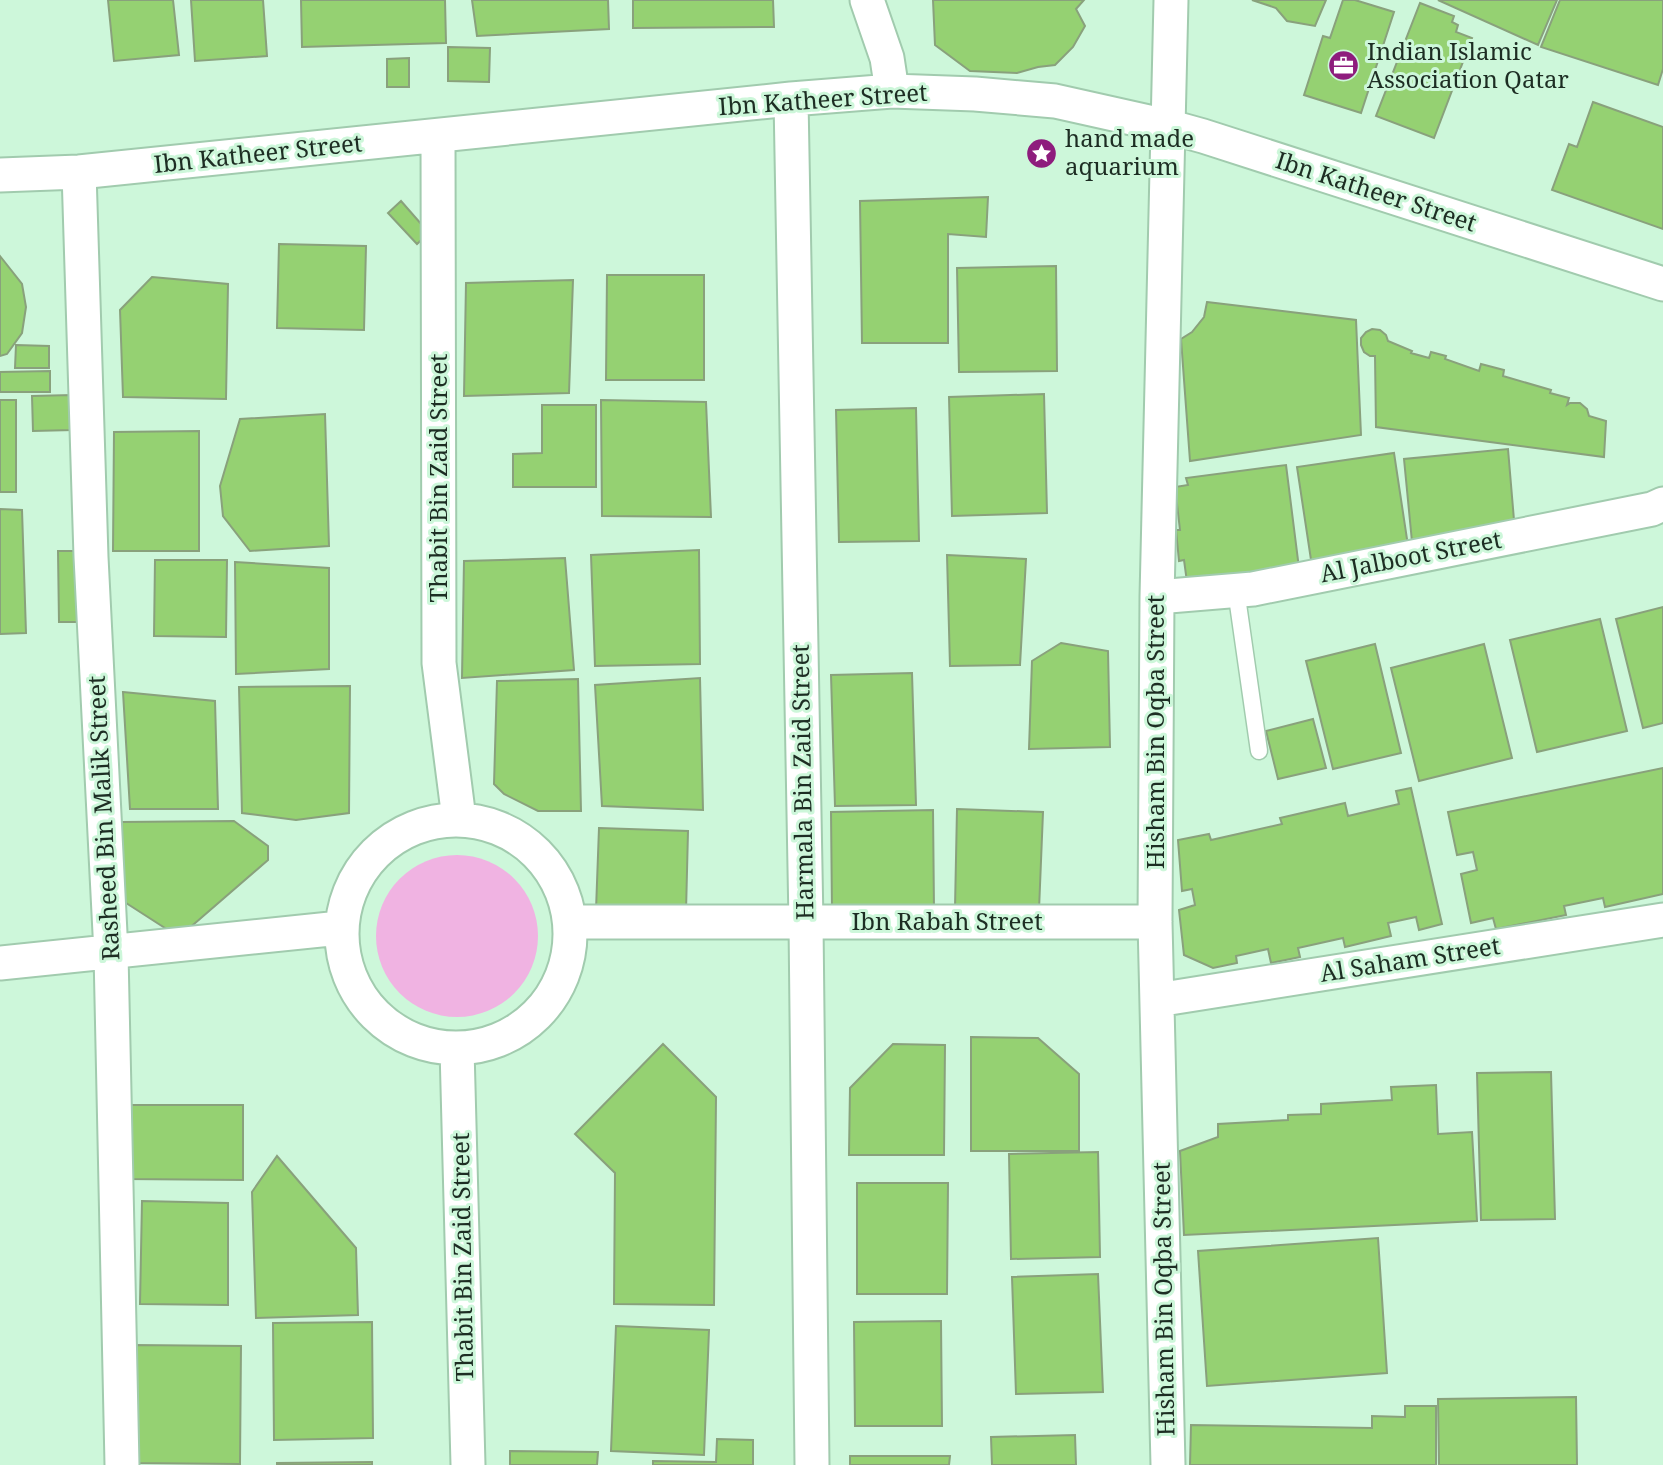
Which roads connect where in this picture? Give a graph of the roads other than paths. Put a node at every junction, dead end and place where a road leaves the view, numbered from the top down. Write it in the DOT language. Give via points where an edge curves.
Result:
graph roads {
  1 [pos="867,0"];
  2 [pos="1171,0"];
  3 [pos="892,91"];
  4 [pos="791,99"];
  5 [pos="1167,126"];
  6 [pos="439,136"];
  7 [pos="79,172"];
  8 [pos="0,175"];
  9 [pos="1663,284"];
  10 [pos="1663,504"];
  11 [pos="1236,590"];
  12 [pos="1157,597"];
  13 [pos="1259,751"];
  14 [pos="459,819"];
  15 [pos="1663,920"];
  16 [pos="570,922"];
  17 [pos="1155,922"];
  18 [pos="806,923"];
  19 [pos="340,928"];
  20 [pos="111,953"];
  21 [pos="0,963"];
  22 [pos="1157,1000"];
  23 [pos="457,1049"];
  24 [pos="122,1465"];
  25 [pos="468,1465"];
  26 [pos="812,1465"];
  27 [pos="1168,1465"];
  1 -- 3 [label="street" via="887,58"];
  2 -- 5 [label="street, Hisham Bin Oqba Street"];
  3 -- 4 [label="street, Ibn Katheer Street"];
  3 -- 5 [label="street, Ibn Katheer Street" via="1055,101"];
  4 -- 6 [label="street, Ibn Katheer Street"];
  4 -- 18 [label="street, Harmala Bin Zaid Street"];
  5 -- 9 [label="street, Ibn Katheer Street"];
  5 -- 12 [label="street, Hisham Bin Oqba Street"];
  6 -- 7 [label="street, Ibn Katheer Street"];
  6 -- 14 [label="street, Thabit Bin Zaid Street" via="439,663"];
  7 -- 8 [label="street, Ibn Katheer Street"];
  7 -- 20 [label="street, Rasheed Bin Malik Street" via="91,557"];
  10 -- 11 [label="street, Al Jalboot Street"];
  11 -- 12 [label="street, Al Jalboot Street"];
  11 -- 13 [label="lane"];
  12 -- 17 [label="street, Hisham Bin Oqba Street"];
  14 -- 16 [label="street" via="492,825 521,839 546,862 563,890"];
  14 -- 19 [label="street" via="424,823 391,838 365,863 348,893"];
  15 -- 22 [label="street, Al Saham Street"];
  16 -- 18 [label="street, Ibn Rabah Street"];
  16 -- 23 [label="street" via="568,960 553,995 528,1023 494,1042"];
  17 -- 18 [label="street, Ibn Rabah Street"];
  17 -- 22 [label="street, Hisham Bin Oqba Street"];
  18 -- 26 [label="street, Harmala Bin Zaid Street"];
  19 -- 20 [label="street"];
  19 -- 23 [label="street" via="344,965 361,999 387,1026 420,1043"];
  20 -- 21 [label="street"];
  20 -- 24 [label="street, Rasheed Bin Malik Street"];
  22 -- 27 [label="street, Hisham Bin Oqba Street"];
  23 -- 25 [label="street, Thabit Bin Zaid Street"];
}
